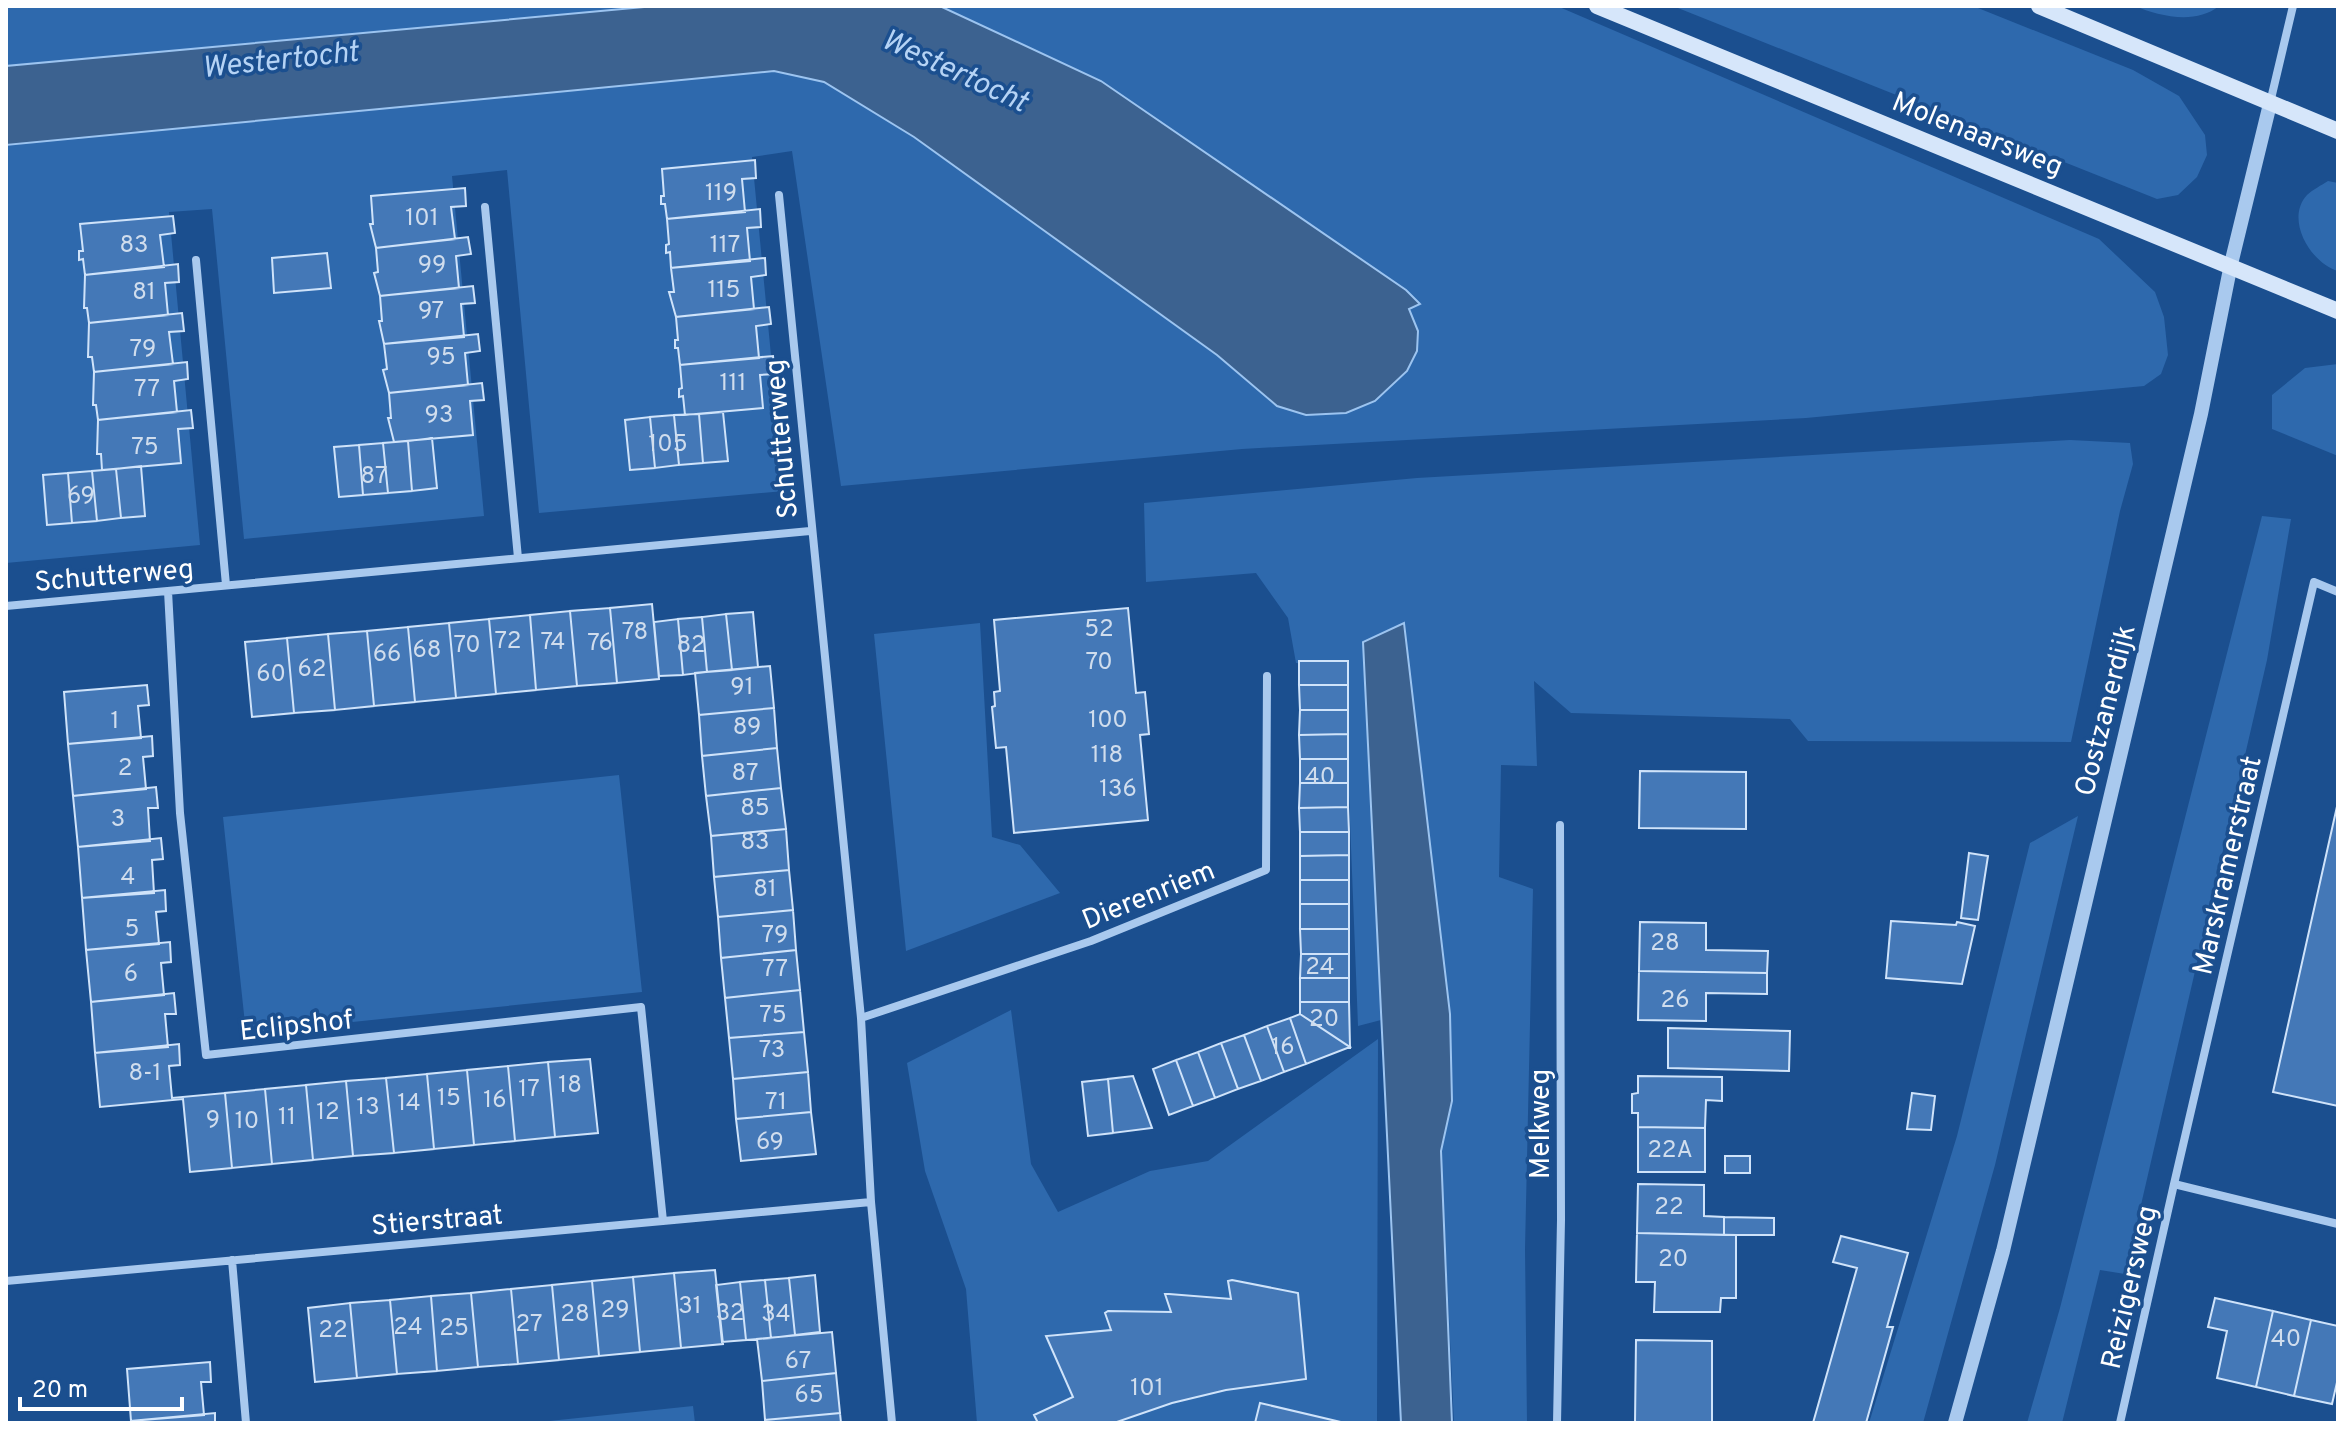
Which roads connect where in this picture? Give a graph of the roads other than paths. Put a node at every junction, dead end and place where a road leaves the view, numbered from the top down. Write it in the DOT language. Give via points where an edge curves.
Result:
graph roads {
  1 [pos="1597,6"];
  2 [pos="2039,6"];
  3 [pos="2293,6"];
  4 [pos="2270,104"];
  5 [pos="2338,131"];
  6 [pos="779,195"];
  7 [pos="485,207"];
  8 [pos="196,260"];
  9 [pos="2231,264"];
  10 [pos="2338,311"];
  11 [pos="810,531"];
  12 [pos="518,558"];
  13 [pos="226,585"];
  14 [pos="168,591"];
  15 [pos="2338,592"];
  16 [pos="6,606"];
  17 [pos="1267,676"];
  18 [pos="1560,825"];
  19 [pos="861,1018"];
  20 [pos="2174,1184"];
  21 [pos="871,1202"];
  22 [pos="663,1221"];
  23 [pos="2338,1224"];
  24 [pos="232,1260"];
  25 [pos="6,1281"];
  26 [pos="246,1423"];
  27 [pos="892,1423"];
  28 [pos="1557,1423"];
  29 [pos="1955,1423"];
  30 [pos="2120,1423"];
  1 -- 9 [label="main road, Molenaarsweg"];
  2 -- 4 [label="main road"];
  3 -- 4 [label="street, Oostzanerdijk"];
  4 -- 5 [label="main road"];
  4 -- 9 [label="street, Oostzanerdijk"];
  6 -- 11 [label="street, Schutterweg"];
  7 -- 12 [label="street"];
  8 -- 13 [label="street, Schutterweg"];
  9 -- 10 [label="main road, Molenaarsweg"];
  9 -- 29 [label="street, Oostzanerdijk" via="2201,414 2003,1251"];
  11 -- 12 [label="street, Schutterweg"];
  11 -- 19 [label="street"];
  12 -- 13 [label="street, Schutterweg"];
  13 -- 14 [label="street, Schutterweg"];
  14 -- 16 [label="street, Schutterweg"];
  14 -- 22 [label="street, Eclipshof" via="180,813 206,1055 641,1007"];
  15 -- 20 [label="street, Marskramerstraat" via="2314,582"];
  17 -- 19 [label="street, Dierenriem" via="1266,870 1091,941"];
  18 -- 28 [label="street, Melkweg"];
  19 -- 21 [label="street"];
  20 -- 23 [label="street, Reizigersweg"];
  20 -- 30 [label="street, Reizigersweg"];
  21 -- 22 [label="street, Stierstraat"];
  21 -- 27 [label="street"];
  22 -- 24 [label="street, Stierstraat"];
  24 -- 25 [label="street, Stierstraat"];
  24 -- 26 [label="street"];
}
